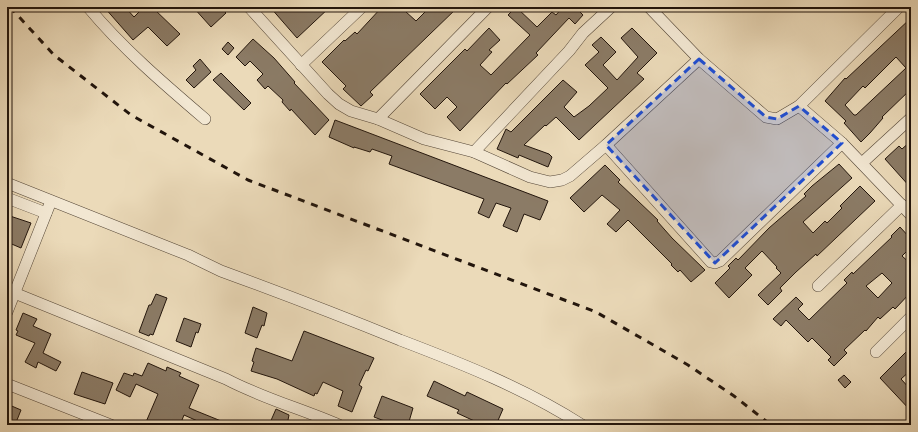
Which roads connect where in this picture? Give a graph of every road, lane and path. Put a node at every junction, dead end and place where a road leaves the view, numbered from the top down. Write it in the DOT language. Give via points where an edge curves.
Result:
graph roads {
  1 [pos="88,7"];
  2 [pos="249,7"];
  3 [pos="362,7"];
  4 [pos="488,7"];
  5 [pos="611,7"];
  6 [pos="649,7"];
  7 [pos="899,7"];
  8 [pos="699,59"];
  9 [pos="301,64"];
  10 [pos="799,106"];
  11 [pos="911,118"];
  12 [pos="204,119"];
  13 [pos="378,119"];
  14 [pos="842,143"];
  15 [pos="606,145"];
  16 [pos="474,152"];
  17 [pos="862,163"];
  18 [pos="7,184"];
  19 [pos="7,198"];
  20 [pos="51,201"];
  21 [pos="902,205"];
  22 [pos="46,213"];
  23 [pos="911,215"];
  24 [pos="818,286"];
  25 [pos="10,291"];
  26 [pos="7,312"];
  27 [pos="911,317"];
  28 [pos="876,352"];
  29 [pos="7,384"];
  30 [pos="111,425"];
  31 [pos="339,425"];
  32 [pos="582,425"];
  1 -- 12 [label="street" via="135,57"];
  2 -- 9 [label="street"];
  3 -- 9 [label="street"];
  4 -- 13 [label="street"];
  5 -- 16 [label="street"];
  6 -- 8 [label="street"];
  7 -- 10 [label="street"];
  8 -- 10 [label="street" via="766,118 777,119"];
  8 -- 15 [label="street"];
  9 -- 13 [label="street" via="339,104"];
  10 -- 14 [label="street"];
  11 -- 17 [label="street"];
  13 -- 16 [label="street" via="424,138"];
  14 -- 15 [label="street" via="715,263 711,262"];
  14 -- 17 [label="street"];
  15 -- 16 [label="street" via="570,176 550,182 530,177"];
  17 -- 21 [label="street"];
  18 -- 20 [label="street"];
  19 -- 22 [label="street"];
  20 -- 22 [label="street"];
  20 -- 32 [label="street" via="508,384 554,407"];
  21 -- 23 [label="street"];
  21 -- 24 [label="street"];
  22 -- 25 [label="street"];
  25 -- 26 [label="street"];
  25 -- 31 [label="street" via="226,379 247,391 300,408"];
  27 -- 28 [label="street"];
  29 -- 30 [label="street"];
}
